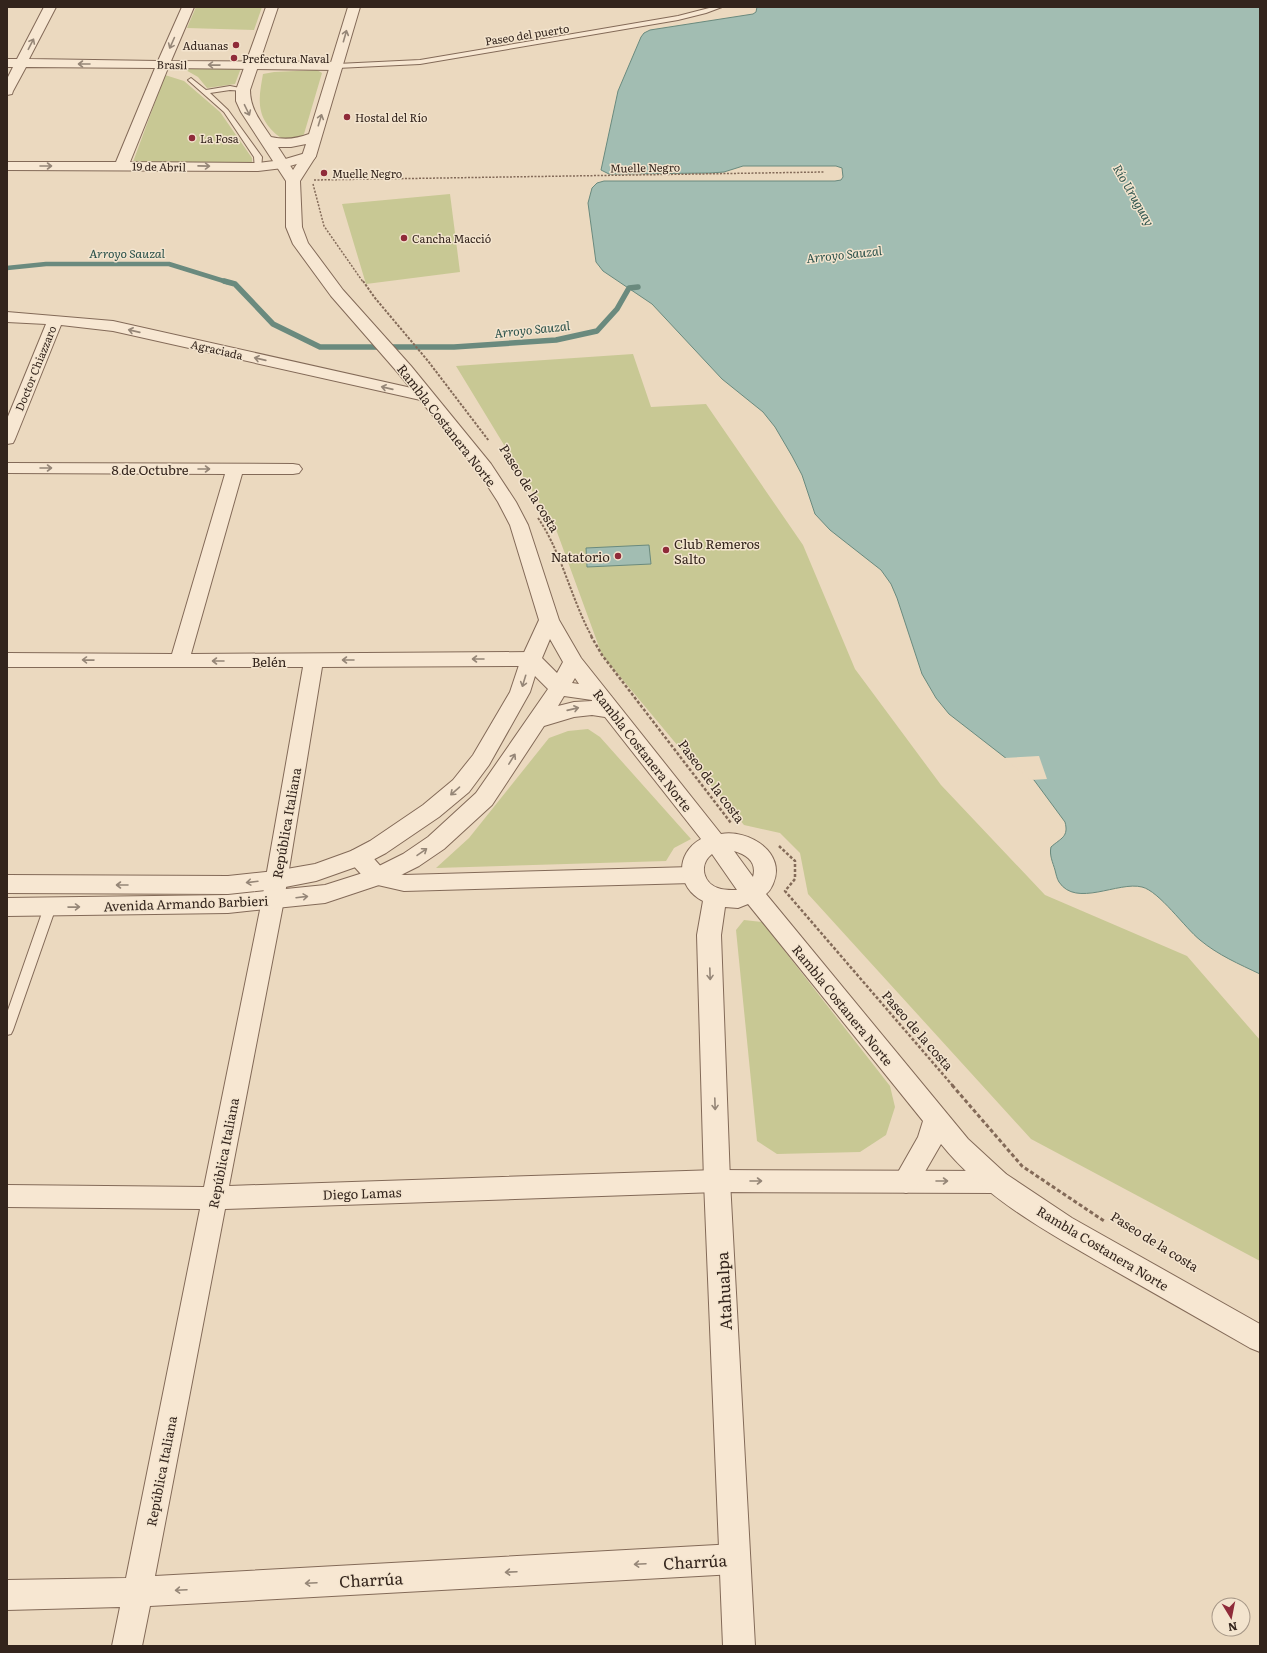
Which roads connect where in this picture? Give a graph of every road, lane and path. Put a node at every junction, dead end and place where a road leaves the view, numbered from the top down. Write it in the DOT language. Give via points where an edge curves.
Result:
graph roads {
  1 [pos="50,7"];
  2 [pos="188,7"];
  3 [pos="272,7"];
  4 [pos="354,7"];
  5 [pos="719,7"];
  6 [pos="7,63"];
  7 [pos="22,63"];
  8 [pos="163,64"];
  9 [pos="252,65"];
  10 [pos="336,66"];
  11 [pos="191,80"];
  12 [pos="243,90"];
  13 [pos="7,91"];
  14 [pos="205,92"];
  15 [pos="315,136"];
  16 [pos="266,140"];
  17 [pos="309,156"];
  18 [pos="283,164"];
  19 [pos="122,165"];
  20 [pos="7,166"];
  21 [pos="258,167"];
  22 [pos="824,172"];
  23 [pos="293,180"];
  24 [pos="312,180"];
  25 [pos="7,317"];
  26 [pos="55,320"];
  27 [pos="425,396"];
  28 [pos="7,439"];
  29 [pos="489,442"];
  30 [pos="7,468"];
  31 [pos="235,469"];
  32 [pos="293,469"];
  33 [pos="535,512"];
  34 [pos="549,620"];
  35 [pos="531,658"];
  36 [pos="7,660"];
  37 [pos="314,660"];
  38 [pos="180,661"];
  39 [pos="574,662"];
  40 [pos="558,688"];
  41 [pos="599,694"];
  42 [pos="613,711"];
  43 [pos="536,721"];
  44 [pos="735,828"];
  45 [pos="716,843"];
  46 [pos="776,844"];
  47 [pos="359,857"];
  48 [pos="692,875"];
  49 [pos="376,877"];
  50 [pos="7,884"];
  51 [pos="274,890"];
  52 [pos="752,893"];
  53 [pos="715,897"];
  54 [pos="50,907"];
  55 [pos="7,908"];
  56 [pos="7,1030"];
  57 [pos="936,1119"];
  58 [pos="717,1181"];
  59 [pos="906,1181"];
  60 [pos="997,1182"];
  61 [pos="7,1196"];
  62 [pos="215,1198"];
  63 [pos="1107,1223"];
  64 [pos="1260,1339"];
  65 [pos="735,1559"];
  66 [pos="137,1592"];
  67 [pos="7,1595"];
  68 [pos="127,1646"];
  69 [pos="739,1646"];
  7 -- 1 [label="street, one-way"];
  2 -- 8 [label="street, one-way"];
  3 -- 9 [label="street"];
  10 -- 4 [label="street, one-way"];
  5 -- 10 [label="lane, Paseo del puerto" via="678,18 420,62"];
  6 -- 7 [label="street, Brasil"];
  8 -- 7 [label="street, Brasil, one-way"];
  7 -- 13 [label="street"];
  9 -- 8 [label="street, Brasil, one-way"];
  8 -- 19 [label="street"];
  9 -- 10 [label="street, Brasil"];
  9 -- 12 [label="street"];
  15 -- 10 [label="street, one-way"];
  11 -- 14 [label="lane"];
  12 -- 14 [label="lane" via="230,88"];
  12 -- 16 [label="street, one-way" via="243,101 248,112"];
  14 -- 21 [label="lane" via="226,111 258,157"];
  15 -- 16 [label="street" via="302,143 292,144"];
  15 -- 17 [label="street"];
  16 -- 18 [label="street"];
  17 -- 18 [label="street, 19 de Abril"];
  17 -- 23 [label="street"];
  18 -- 21 [label="street, 19 de Abril"];
  18 -- 23 [label="street"];
  20 -- 19 [label="street, 19 de Abril, one-way"];
  19 -- 21 [label="street, 19 de Abril, one-way"];
  22 -- 24 [label="path, Muelle Negro"];
  23 -- 27 [label="street, Rambla Costanera Norte" via="294,227 301,244 337,293"];
  24 -- 29 [label="path, Paseo de la costa" via="324,226 374,298 428,361"];
  25 -- 26 [label="street, Agraciada"];
  27 -- 26 [label="street, Agraciada, one-way" via="113,326"];
  26 -- 28 [label="street, Doctor Chiazzaro"];
  27 -- 34 [label="street, Rambla Costanera Norte" via="484,468 507,502 519,525"];
  30 -- 31 [label="street, 8 de Octubre, one-way"];
  31 -- 32 [label="street, 8 de Octubre"];
  31 -- 38 [label="street"];
  33 -- 44 [label="path, Paseo de la costa" via="547,531 582,619 602,655"];
  34 -- 35 [label="street, Avenida Armando Barbieri"];
  34 -- 39 [label="street, Rambla Costanera Norte"];
  35 -- 37 [label="street, Belén, one-way"];
  35 -- 40 [label="street"];
  35 -- 47 [label="street, Avenida Armando Barbieri, one-way" via="520,692 481,760 461,786 431,811"];
  38 -- 36 [label="street, Belén, one-way"];
  37 -- 38 [label="street, Belén, one-way"];
  37 -- 51 [label="street, República Italiana"];
  39 -- 40 [label="street, Avenida Armando Barbieri"];
  39 -- 41 [label="street, Rambla Costanera Norte"];
  40 -- 41 [label="street"];
  40 -- 43 [label="street, Avenida Armando Barbieri"];
  41 -- 42 [label="street, Rambla Costanera Norte"];
  43 -- 42 [label="street, one-way" via="555,713 582,708"];
  42 -- 45 [label="street, Rambla Costanera Norte"];
  49 -- 43 [label="street, Avenida Armando Barbieri, one-way" via="411,860 436,843 484,799"];
  45 -- 48 [label="street" via="707,846 694,859"];
  45 -- 52 [label="street, Rambla Costanera Norte"];
  46 -- 63 [label="path, Paseo de la costa" via="795,861 795,879 785,892 1022,1166"];
  47 -- 49 [label="street"];
  47 -- 51 [label="street, Avenida Armando Barbieri"];
  48 -- 49 [label="street" via="404,883"];
  48 -- 53 [label="street" via="699,886"];
  51 -- 49 [label="street, Avenida Armando Barbieri, one-way" via="326,894"];
  51 -- 50 [label="street, Avenida Armando Barbieri, one-way" via="228,885"];
  54 -- 51 [label="street, Avenida Armando Barbieri, one-way" via="228,904"];
  51 -- 62 [label="street, República Italiana"];
  52 -- 53 [label="street" via="736,899"];
  52 -- 57 [label="street, Rambla Costanera Norte"];
  53 -- 58 [label="street, Atahualpa, one-way" via="709,935"];
  54 -- 55 [label="street, Avenida Armando Barbieri"];
  54 -- 56 [label="lane"];
  57 -- 59 [label="street" via="930,1140"];
  57 -- 60 [label="street, Rambla Costanera Norte" via="959,1147"];
  58 -- 59 [label="street, Diego Lamas, one-way"];
  58 -- 62 [label="street, Diego Lamas"];
  58 -- 65 [label="street, Atahualpa"];
  59 -- 60 [label="street, Diego Lamas, one-way"];
  60 -- 64 [label="street, Rambla Costanera Norte" via="1063,1227"];
  61 -- 62 [label="street, Diego Lamas"];
  62 -- 66 [label="street, República Italiana"];
  65 -- 66 [label="street, Charrúa, one-way"];
  65 -- 69 [label="street, Atahualpa"];
  66 -- 67 [label="street, Charrúa"];
  66 -- 68 [label="street, República Italiana"];
}
